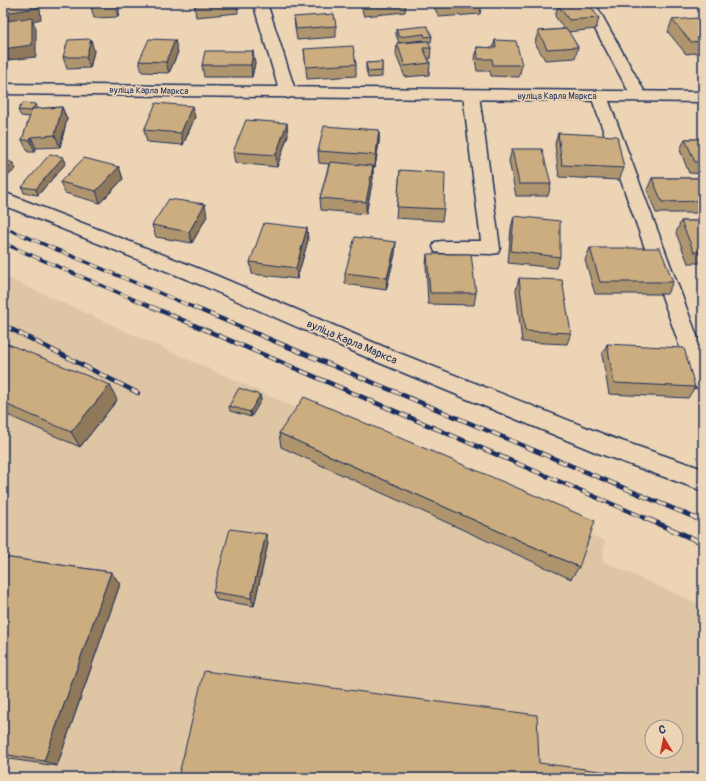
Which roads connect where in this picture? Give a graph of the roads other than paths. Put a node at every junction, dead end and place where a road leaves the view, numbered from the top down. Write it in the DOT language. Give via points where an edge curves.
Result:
graph roads {
  1 [pos="260,3"];
  2 [pos="588,3"];
  3 [pos="3,89"];
  4 [pos="288,93"];
  5 [pos="471,95"];
  6 [pos="600,96"];
  7 [pos="639,96"];
  8 [pos="703,97"];
  9 [pos="3,198"];
  10 [pos="442,247"];
  11 [pos="703,381"];
  12 [pos="703,480"];
  1 -- 4 [label="street"];
  2 -- 7 [label="street"];
  3 -- 4 [label="street, вуліца Карла Маркса"];
  4 -- 5 [label="street, вуліца Карла Маркса"];
  5 -- 6 [label="street, вуліца Карла Маркса"];
  5 -- 10 [label="street" via="491,248"];
  6 -- 7 [label="street, вуліца Карла Маркса"];
  6 -- 11 [label="street"];
  7 -- 8 [label="street, вуліца Карла Маркса"];
  9 -- 12 [label="street, вуліца Карла Маркса" via="208,280 382,355 606,446"];
}
